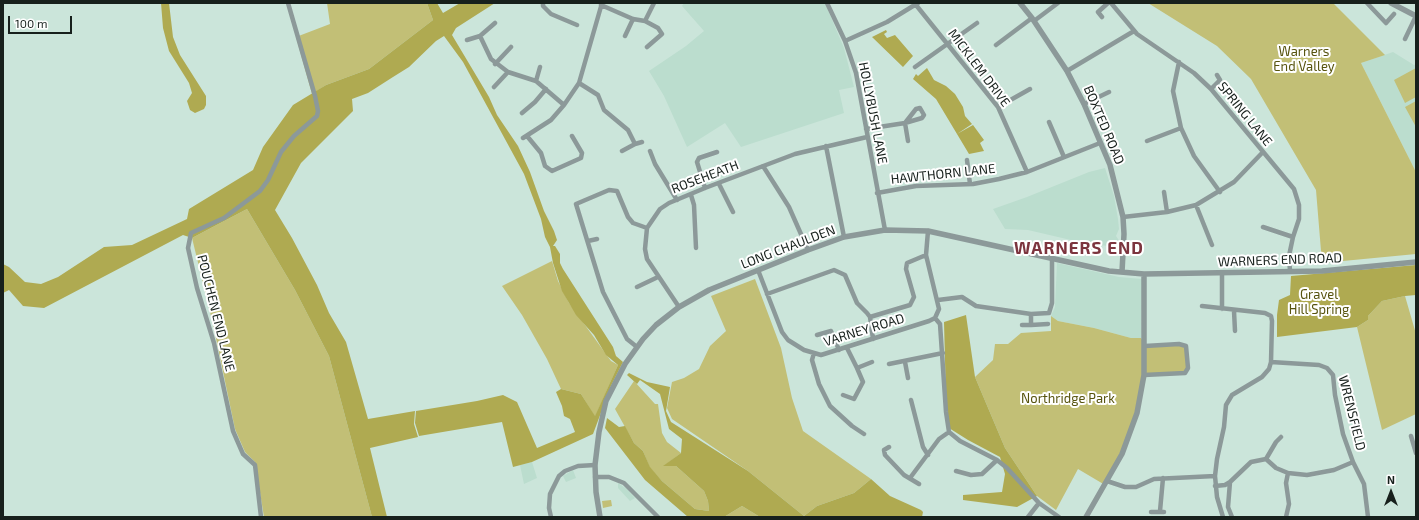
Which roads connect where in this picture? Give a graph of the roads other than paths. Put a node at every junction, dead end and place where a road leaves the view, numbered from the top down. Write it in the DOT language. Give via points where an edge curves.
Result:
graph roads {
  1 [pos="288,3"];
  2 [pos="543,3"];
  3 [pos="654,3"];
  4 [pos="827,3"];
  5 [pos="1020,3"];
  6 [pos="1058,3"];
  7 [pos="1110,3"];
  8 [pos="1367,3"];
  9 [pos="1391,3"];
  10 [pos="601,4"];
  11 [pos="917,4"];
  12 [pos="1394,14"];
  13 [pos="1416,16"];
  14 [pos="1102,17"];
  15 [pos="633,19"];
  16 [pos="1033,19"];
  17 [pos="645,21"];
  18 [pos="495,23"];
  19 [pos="977,23"];
  20 [pos="577,25"];
  21 [pos="1134,31"];
  22 [pos="480,36"];
  23 [pos="625,36"];
  24 [pos="1405,39"];
  25 [pos="467,40"];
  26 [pos="845,41"];
  27 [pos="948,44"];
  28 [pos="996,45"];
  29 [pos="511,47"];
  30 [pos="647,47"];
  31 [pos="1179,62"];
  32 [pos="495,64"];
  33 [pos="540,67"];
  34 [pos="915,67"];
  35 [pos="1066,71"];
  36 [pos="508,72"];
  37 [pos="1217,75"];
  38 [pos="536,81"];
  39 [pos="579,83"];
  40 [pos="494,87"];
  41 [pos="1030,88"];
  42 [pos="546,89"];
  43 [pos="1211,89"];
  44 [pos="1109,92"];
  45 [pos="1084,104"];
  46 [pos="564,105"];
  47 [pos="998,107"];
  48 [pos="522,113"];
  49 [pos="1049,122"];
  50 [pos="1182,128"];
  51 [pos="866,129"];
  52 [pos="572,136"];
  53 [pos="867,137"];
  54 [pos="908,141"];
  55 [pos="1147,141"];
  56 [pos="642,142"];
  57 [pos="1100,142"];
  58 [pos="635,144"];
  59 [pos="826,146"];
  60 [pos="622,151"];
  61 [pos="650,151"];
  62 [pos="717,152"];
  63 [pos="1262,153"];
  64 [pos="1064,157"];
  65 [pos="967,160"];
  66 [pos="763,166"];
  67 [pos="1027,172"];
  68 [pos="719,184"];
  69 [pos="970,184"];
  70 [pos="705,188"];
  71 [pos="1164,192"];
  72 [pos="1220,192"];
  73 [pos="877,193"];
  74 [pos="691,194"];
  75 [pos="677,200"];
  76 [pos="1196,205"];
  77 [pos="733,212"];
  78 [pos="1167,212"];
  79 [pos="1123,217"];
  80 [pos="1263,227"];
  81 [pos="647,228"];
  82 [pos="885,230"];
  83 [pos="928,231"];
  84 [pos="1293,237"];
  85 [pos="844,238"];
  86 [pos="597,239"];
  87 [pos="588,241"];
  88 [pos="1212,245"];
  89 [pos="696,248"];
  90 [pos="808,250"];
  91 [pos="926,255"];
  92 [pos="1052,258"];
  93 [pos="1416,262"];
  94 [pos="758,270"];
  95 [pos="1290,271"];
  96 [pos="1122,272"];
  97 [pos="1222,273"];
  98 [pos="1144,274"];
  99 [pos="658,277"];
  100 [pos="637,287"];
  101 [pos="767,294"];
  102 [pos="938,300"];
  103 [pos="1202,306"];
  104 [pos="678,307"];
  105 [pos="1222,310"];
  106 [pos="1234,311"];
  107 [pos="1031,314"];
  108 [pos="870,317"];
  109 [pos="935,318"];
  110 [pos="1031,324"];
  111 [pos="1048,324"];
  112 [pos="1022,325"];
  113 [pos="1235,331"];
  114 [pos="817,335"];
  115 [pos="873,339"];
  116 [pos="1145,346"];
  117 [pos="637,347"];
  118 [pos="847,348"];
  119 [pos="839,350"];
  120 [pos="814,353"];
  121 [pos="943,353"];
  122 [pos="872,362"];
  123 [pos="905,362"];
  124 [pos="1271,362"];
  125 [pos="889,364"];
  126 [pos="857,368"];
  127 [pos="1144,375"];
  128 [pos="908,378"];
  129 [pos="843,395"];
  130 [pos="912,400"];
  131 [pos="949,432"];
  132 [pos="864,434"];
  133 [pos="1411,436"];
  134 [pos="1281,437"];
  135 [pos="888,447"];
  136 [pos="1416,453"];
  137 [pos="928,455"];
  138 [pos="1266,459"];
  139 [pos="997,460"];
  140 [pos="1353,462"];
  141 [pos="595,465"];
  142 [pos="956,471"];
  143 [pos="1288,473"];
  144 [pos="1215,476"];
  145 [pos="595,477"];
  146 [pos="910,478"];
  147 [pos="1163,478"];
  148 [pos="1107,481"];
  149 [pos="1230,482"];
  150 [pos="919,484"];
  151 [pos="1215,486"];
  152 [pos="1039,504"];
  153 [pos="1152,512"];
  154 [pos="261,517"];
  155 [pos="551,517"];
  156 [pos="600,517"];
  157 [pos="658,517"];
  158 [pos="1028,517"];
  159 [pos="1059,517"];
  160 [pos="1086,517"];
  161 [pos="1223,517"];
  162 [pos="1232,517"];
  163 [pos="1286,517"];
  164 [pos="1368,517"];
  1 -- 154 [label="street, POUCHEN END LANE" via="315,96 317,116 286,146 260,191 224,218 191,233 188,248 214,343 233,431 243,454 255,465"];
  2 -- 20 [label="street" via="551,14"];
  3 -- 17 [label="street"];
  4 -- 26 [label="street, HOLLYBUSH LANE"];
  5 -- 16 [label="street, BOXTED ROAD"];
  6 -- 16 [label="street"];
  7 -- 14 [label="street" via="1098,12"];
  7 -- 21 [label="street, SPRING LANE"];
  8 -- 12 [label="street" via="1386,23"];
  9 -- 13 [label="street"];
  10 -- 15 [label="street"];
  10 -- 39 [label="street"];
  11 -- 26 [label="street" via="887,22"];
  11 -- 27 [label="street, MICKLEM DRIVE"];
  13 -- 24 [label="street"];
  15 -- 17 [label="street"];
  15 -- 23 [label="street"];
  16 -- 28 [label="street"];
  16 -- 35 [label="street, BOXTED ROAD"];
  17 -- 30 [label="street" via="658,28 662,34"];
  18 -- 22 [label="street"];
  19 -- 27 [label="street"];
  21 -- 31 [label="street, SPRING LANE"];
  21 -- 35 [label="street"];
  22 -- 25 [label="street"];
  22 -- 32 [label="street"];
  26 -- 51 [label="street, HOLLYBUSH LANE" via="856,73"];
  27 -- 34 [label="street"];
  27 -- 47 [label="street, MICKLEM DRIVE"];
  29 -- 32 [label="street"];
  31 -- 43 [label="street, SPRING LANE"];
  31 -- 50 [label="street" via="1173,92"];
  32 -- 36 [label="street"];
  33 -- 38 [label="street"];
  35 -- 45 [label="street, BOXTED ROAD"];
  36 -- 38 [label="street"];
  36 -- 40 [label="street"];
  37 -- 43 [label="street" via="1220,80"];
  38 -- 42 [label="street"];
  39 -- 46 [label="street"];
  39 -- 58 [label="street" via="598,95 604,110 625,126"];
  41 -- 47 [label="street"];
  42 -- 46 [label="street"];
  42 -- 48 [label="street"];
  43 -- 63 [label="street, SPRING LANE"];
  44 -- 45 [label="street"];
  45 -- 57 [label="street, BOXTED ROAD"];
  46 -- 52 [label="street" via="551,120 525,137 541,153 545,166 552,171 581,158 582,153"];
  47 -- 67 [label="street, MICKLEM DRIVE"];
  49 -- 64 [label="street"];
  50 -- 55 [label="street"];
  50 -- 72 [label="street" via="1194,156"];
  51 -- 53 [label="street, HOLLYBUSH LANE"];
  51 -- 54 [label="street" via="905,124"];
  53 -- 59 [label="street, ROSEHEATH"];
  53 -- 73 [label="street, HOLLYBUSH LANE"];
  56 -- 58 [label="street"];
  57 -- 64 [label="street, HAWTHORN LANE"];
  57 -- 79 [label="street, BOXTED ROAD" via="1116,185"];
  58 -- 60 [label="street"];
  59 -- 66 [label="street, ROSEHEATH"];
  59 -- 85 [label="street"];
  61 -- 75 [label="street"];
  62 -- 70 [label="street" via="699,158 696,162"];
  63 -- 72 [label="street" via="1234,182"];
  63 -- 84 [label="street, SPRING LANE" via="1294,189 1300,205 1299,219"];
  64 -- 67 [label="street, HAWTHORN LANE"];
  65 -- 69 [label="street"];
  66 -- 68 [label="street, ROSEHEATH"];
  66 -- 90 [label="street" via="789,207"];
  67 -- 69 [label="street, HAWTHORN LANE"];
  68 -- 70 [label="street, ROSEHEATH"];
  68 -- 77 [label="street"];
  69 -- 73 [label="street, HAWTHORN LANE" via="916,186"];
  70 -- 74 [label="street, ROSEHEATH"];
  71 -- 78 [label="street"];
  72 -- 76 [label="street"];
  73 -- 82 [label="street, HOLLYBUSH LANE"];
  74 -- 75 [label="street, ROSEHEATH"];
  74 -- 89 [label="street"];
  75 -- 81 [label="street, ROSEHEATH" via="660,209"];
  76 -- 78 [label="street"];
  76 -- 88 [label="street"];
  78 -- 79 [label="street"];
  79 -- 96 [label="street, BOXTED ROAD"];
  80 -- 84 [label="street"];
  81 -- 87 [label="street" via="633,224 617,191 609,190 576,204"];
  81 -- 99 [label="street, ROSEHEATH" via="647,259"];
  82 -- 83 [label="street, LONG CHAULDEN"];
  82 -- 85 [label="street, LONG CHAULDEN"];
  83 -- 91 [label="street"];
  83 -- 92 [label="street, LONG CHAULDEN"];
  84 -- 95 [label="street, SPRING LANE" via="1289,256"];
  85 -- 90 [label="street, LONG CHAULDEN"];
  86 -- 87 [label="street"];
  87 -- 117 [label="street" via="603,292 627,339"];
  90 -- 94 [label="street, LONG CHAULDEN"];
  91 -- 102 [label="street"];
  91 -- 108 [label="street" via="908,263 906,269 914,297 910,305"];
  92 -- 96 [label="street, LONG CHAULDEN"];
  92 -- 107 [label="street" via="1052,303 1049,313"];
  93 -- 95 [label="street, WARNERS END ROAD" via="1322,271"];
  94 -- 101 [label="street, VARNEY ROAD"];
  94 -- 104 [label="street, LONG CHAULDEN" via="709,290"];
  95 -- 97 [label="street, WARNERS END ROAD"];
  96 -- 98 [label="street, LONG CHAULDEN"];
  97 -- 98 [label="street, WARNERS END ROAD"];
  97 -- 105 [label="street"];
  98 -- 116 [label="street"];
  99 -- 100 [label="street"];
  99 -- 104 [label="street, ROSEHEATH"];
  101 -- 108 [label="street" via="834,270 845,275 857,303"];
  101 -- 120 [label="street, VARNEY ROAD" via="782,332 788,340"];
  102 -- 107 [label="street" via="962,297 976,306"];
  102 -- 109 [label="street" via="939,309"];
  103 -- 105 [label="street"];
  104 -- 117 [label="street, LONG CHAULDEN" via="656,325"];
  105 -- 106 [label="street"];
  106 -- 113 [label="street"];
  106 -- 124 [label="street" via="1265,313 1271,316"];
  107 -- 110 [label="street"];
  108 -- 115 [label="street"];
  109 -- 115 [label="street, VARNEY ROAD"];
  109 -- 121 [label="street" via="940,324"];
  110 -- 111 [label="street"];
  110 -- 112 [label="street"];
  114 -- 119 [label="street" via="831,330"];
  115 -- 118 [label="street, VARNEY ROAD"];
  116 -- 127 [label="street"];
  116 -- 127 [label="street" via="1186,346 1188,368 1185,373"];
  117 -- 141 [label="street, LONG CHAULDEN" via="620,372 606,401"];
  118 -- 119 [label="street, VARNEY ROAD"];
  118 -- 126 [label="street"];
  119 -- 120 [label="street, VARNEY ROAD" via="821,355"];
  120 -- 132 [label="street" via="812,360 819,384 830,406"];
  121 -- 123 [label="street"];
  121 -- 131 [label="street"];
  122 -- 126 [label="street"];
  123 -- 125 [label="street"];
  123 -- 128 [label="street"];
  124 -- 140 [label="street, WRENSFIELD" via="1318,365 1327,368 1332,374 1343,434"];
  124 -- 144 [label="street" via="1269,369 1262,376 1232,395 1226,405"];
  126 -- 129 [label="street" via="863,382 854,399"];
  127 -- 148 [label="street" via="1138,413 1122,454"];
  130 -- 137 [label="street" via="922,447"];
  131 -- 137 [label="street" via="939,439"];
  131 -- 139 [label="street" via="960,441"];
  133 -- 136 [label="street"];
  134 -- 138 [label="street"];
  135 -- 146 [label="street" via="884,450 885,455"];
  137 -- 146 [label="street"];
  138 -- 143 [label="street" via="1276,468"];
  138 -- 149 [label="street" via="1250,462"];
  139 -- 142 [label="street" via="982,474 971,475"];
  139 -- 152 [label="street"];
  140 -- 143 [label="street" via="1334,470 1307,475"];
  140 -- 164 [label="street, WRENSFIELD" via="1364,484"];
  141 -- 145 [label="street, LONG CHAULDEN"];
  141 -- 155 [label="street" via="578,466 559,476 550,494"];
  143 -- 163 [label="street" via="1286,483 1290,504"];
  144 -- 147 [label="street"];
  144 -- 151 [label="street"];
  145 -- 156 [label="street, LONG CHAULDEN"];
  145 -- 157 [label="street" via="609,477 624,483"];
  146 -- 150 [label="street"];
  147 -- 148 [label="street" via="1136,487 1125,487"];
  147 -- 153 [label="street" via="1162,512"];
  148 -- 160 [label="street"];
  149 -- 151 [label="street"];
  149 -- 162 [label="street" via="1228,507"];
  151 -- 161 [label="street"];
  152 -- 158 [label="street"];
  152 -- 159 [label="street"];
}
